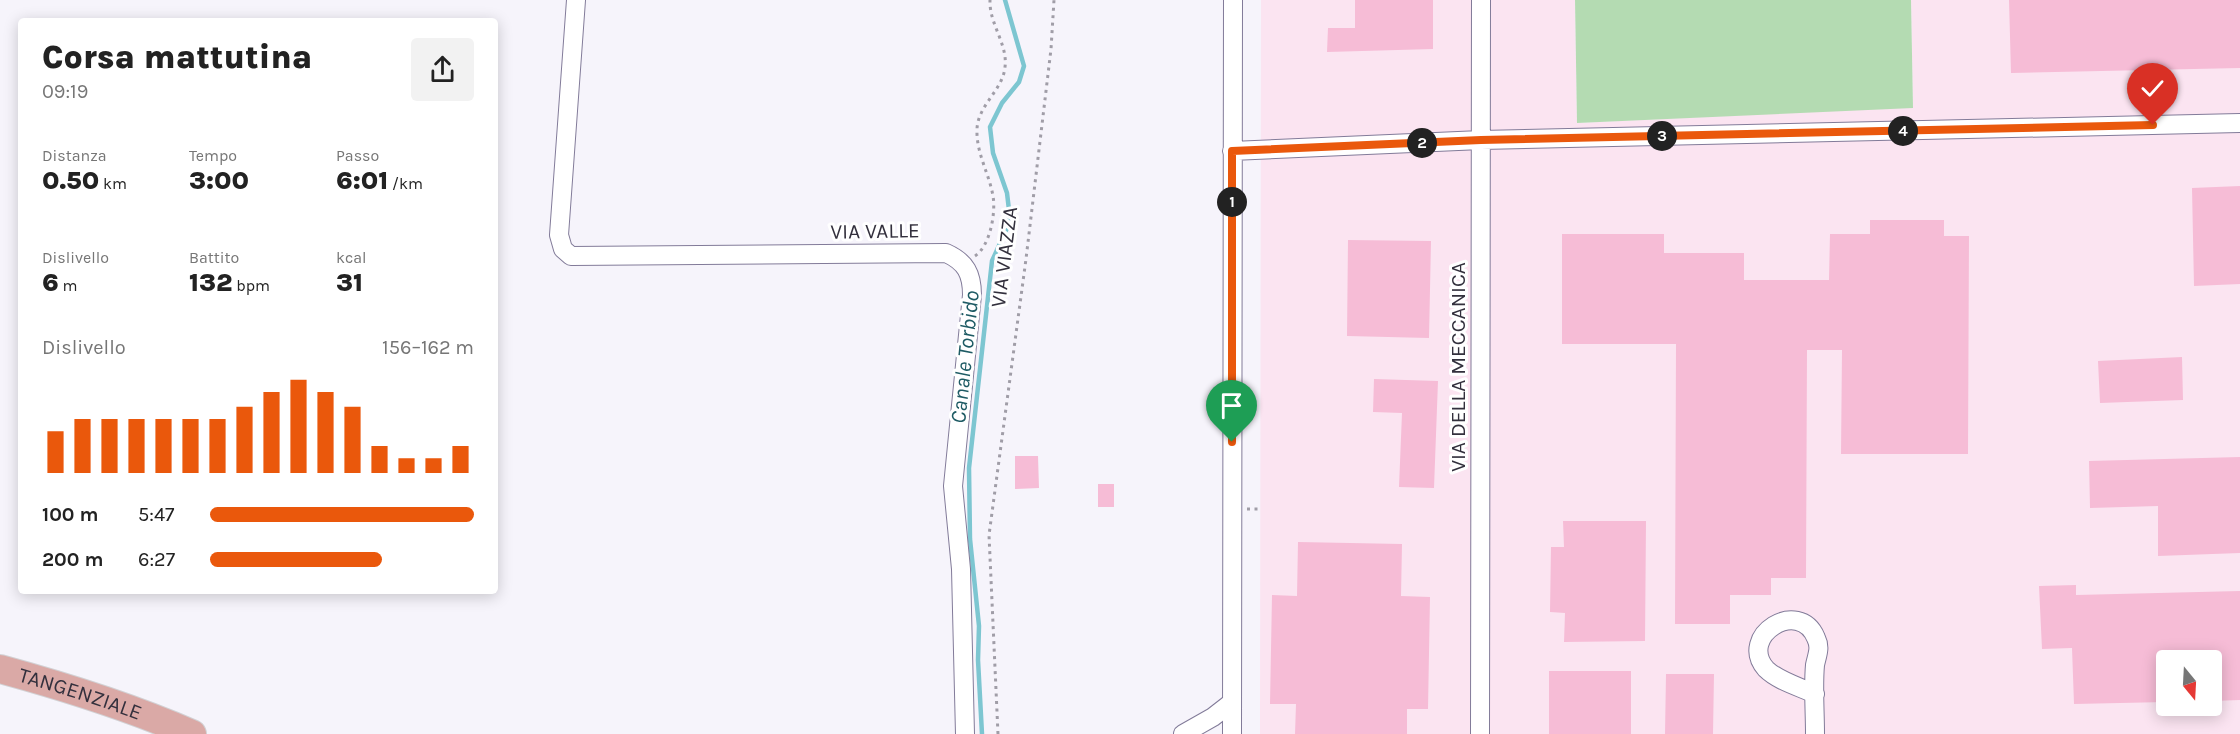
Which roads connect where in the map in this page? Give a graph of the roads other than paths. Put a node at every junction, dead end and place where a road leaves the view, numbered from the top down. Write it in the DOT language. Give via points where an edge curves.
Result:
graph roads {
  1 [pos="576,0"];
  2 [pos="1233,0"];
  3 [pos="1481,0"];
  4 [pos="2240,123"];
  5 [pos="1481,140"];
  6 [pos="1232,151"];
  7 [pos="0,669"];
  8 [pos="1815,694"];
  9 [pos="1231,702"];
  10 [pos="192,734"];
  11 [pos="965,734"];
  12 [pos="1183,734"];
  13 [pos="1232,734"];
  14 [pos="1480,734"];
  15 [pos="1815,734"];
  1 -- 11 [label="street, VIA VALLE" via="559,235 563,249 571,255 946,252 968,269 972,281 953,486 961,569"];
  2 -- 6 [label="street"];
  3 -- 5 [label="street, VIA DELLA MECCANICA"];
  4 -- 5 [label="street"];
  5 -- 6 [label="street"];
  5 -- 14 [label="street, VIA DELLA MECCANICA"];
  6 -- 9 [label="street"];
  7 -- 10 [label="main road, TANGENZIALE" via="124,707"];
  8 -- 15 [label="street"];
  9 -- 12 [label="street"];
  9 -- 13 [label="street"];
}
